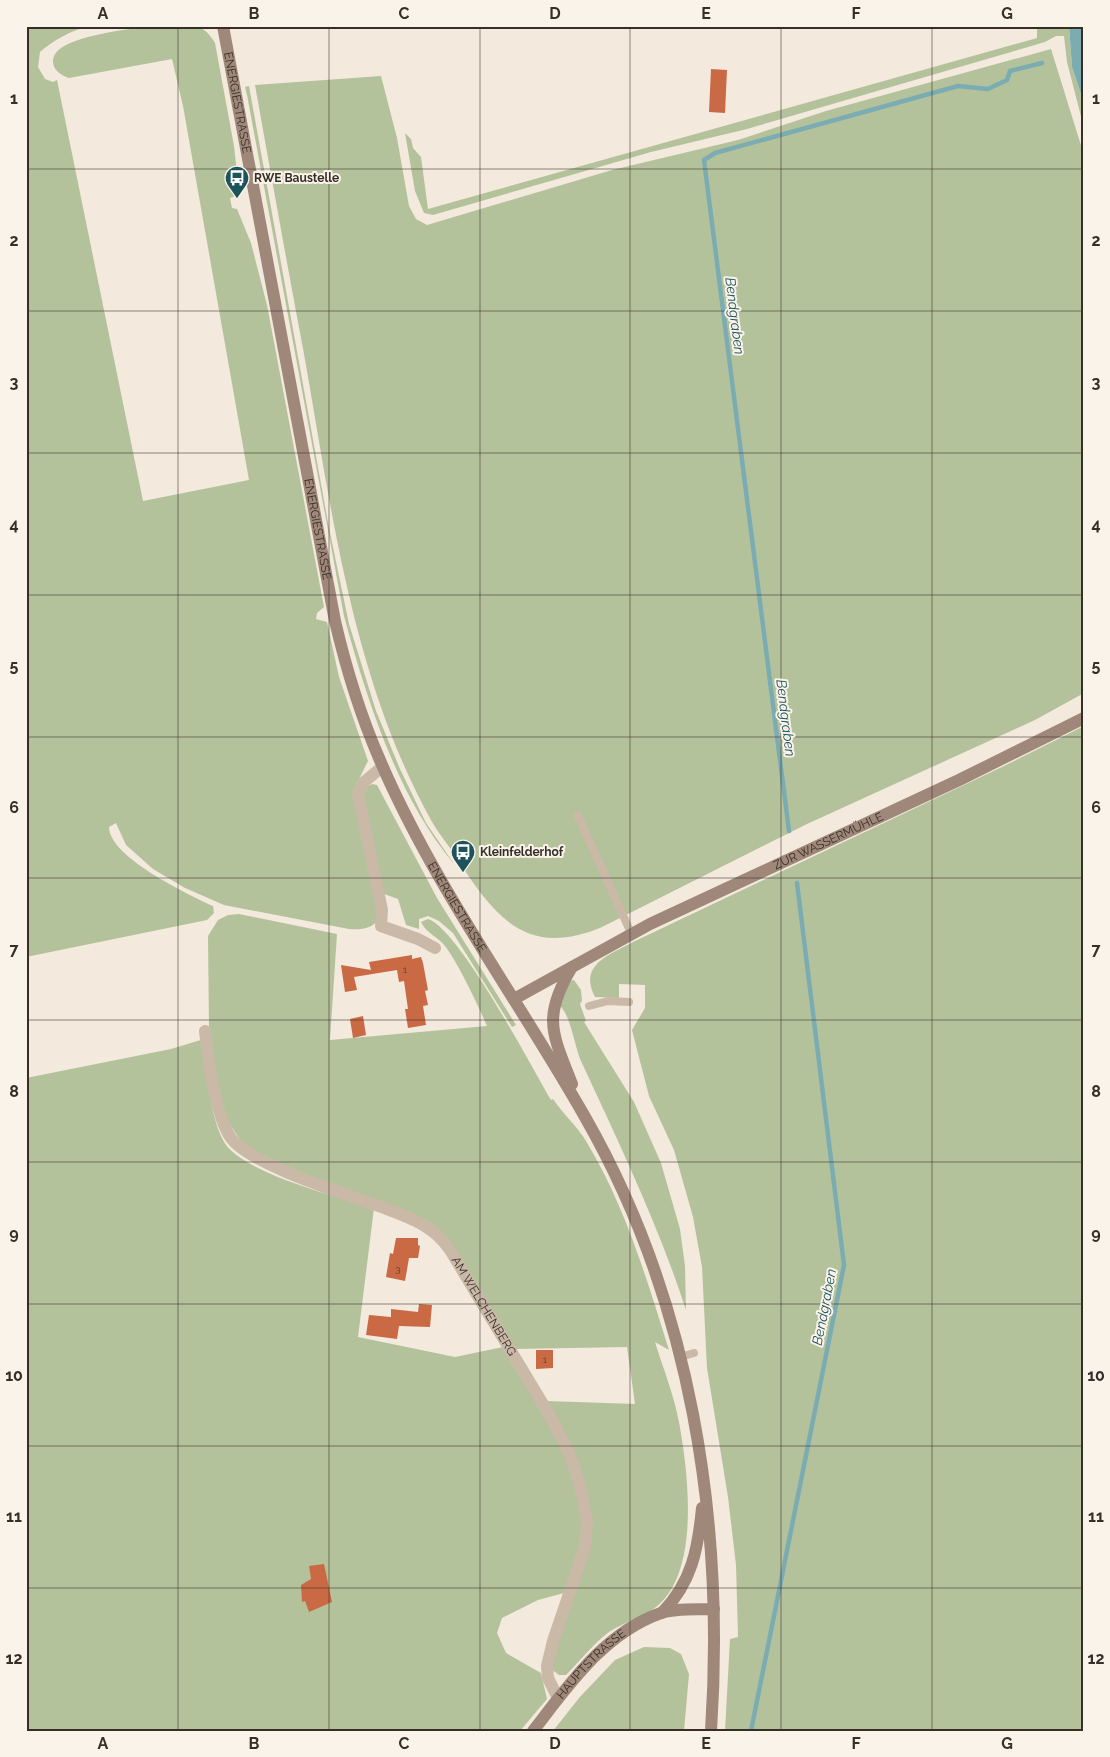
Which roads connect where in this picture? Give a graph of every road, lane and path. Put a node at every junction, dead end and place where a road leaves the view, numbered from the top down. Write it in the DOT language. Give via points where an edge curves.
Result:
graph roads {
  1 [pos="223,26"];
  2 [pos="1084,718"];
  3 [pos="382,767"];
  4 [pos="578,816"];
  5 [pos="631,933"];
  6 [pos="435,948"];
  7 [pos="573,965"];
  8 [pos="514,998"];
  9 [pos="629,1002"];
  10 [pos="589,1006"];
  11 [pos="205,1031"];
  12 [pos="586,1119"];
  13 [pos="694,1353"];
  14 [pos="680,1357"];
  15 [pos="704,1481"];
  16 [pos="714,1609"];
  17 [pos="662,1613"];
  18 [pos="558,1698"];
  19 [pos="533,1731"];
  20 [pos="711,1731"];
  1 -- 3 [label="main road, ENERGIESTRASSE" via="336,621 355,692"];
  2 -- 5 [label="main road, ZUR WASSERMÜHLE" via="960,780"];
  3 -- 6 [label="street" via="364,782 358,794 383,914 381,926"];
  3 -- 8 [label="main road, ENERGIESTRASSE" via="440,879"];
  4 -- 5 [label="lane"];
  5 -- 7 [label="main road, ZUR WASSERMÜHLE"];
  7 -- 8 [label="main road, ZUR WASSERMÜHLE"];
  7 -- 12 [label="main road" via="558,993 552,1018 559,1048"];
  8 -- 12 [label="main road, ENERGIESTRASSE"];
  9 -- 10 [label="lane" via="608,1001"];
  11 -- 18 [label="street, AM WELCHENBERG" via="219,1108 226,1130 236,1145 263,1162 410,1217 435,1232 450,1250 555,1426 577,1473 588,1526 582,1557 547,1666 548,1678"];
  12 -- 14 [label="main road" via="615,1174 639,1231"];
  13 -- 14 [label="lane"];
  14 -- 15 [label="main road"];
  15 -- 16 [label="main road"];
  15 -- 17 [label="main road, HAUPTSTRASSE" via="693,1565 680,1591"];
  16 -- 17 [label="main road, HAUPTSTRASSE"];
  16 -- 20 [label="main road"];
  17 -- 18 [label="main road, HAUPTSTRASSE" via="634,1626 609,1644"];
  18 -- 19 [label="main road, HAUPTSTRASSE"];
}
